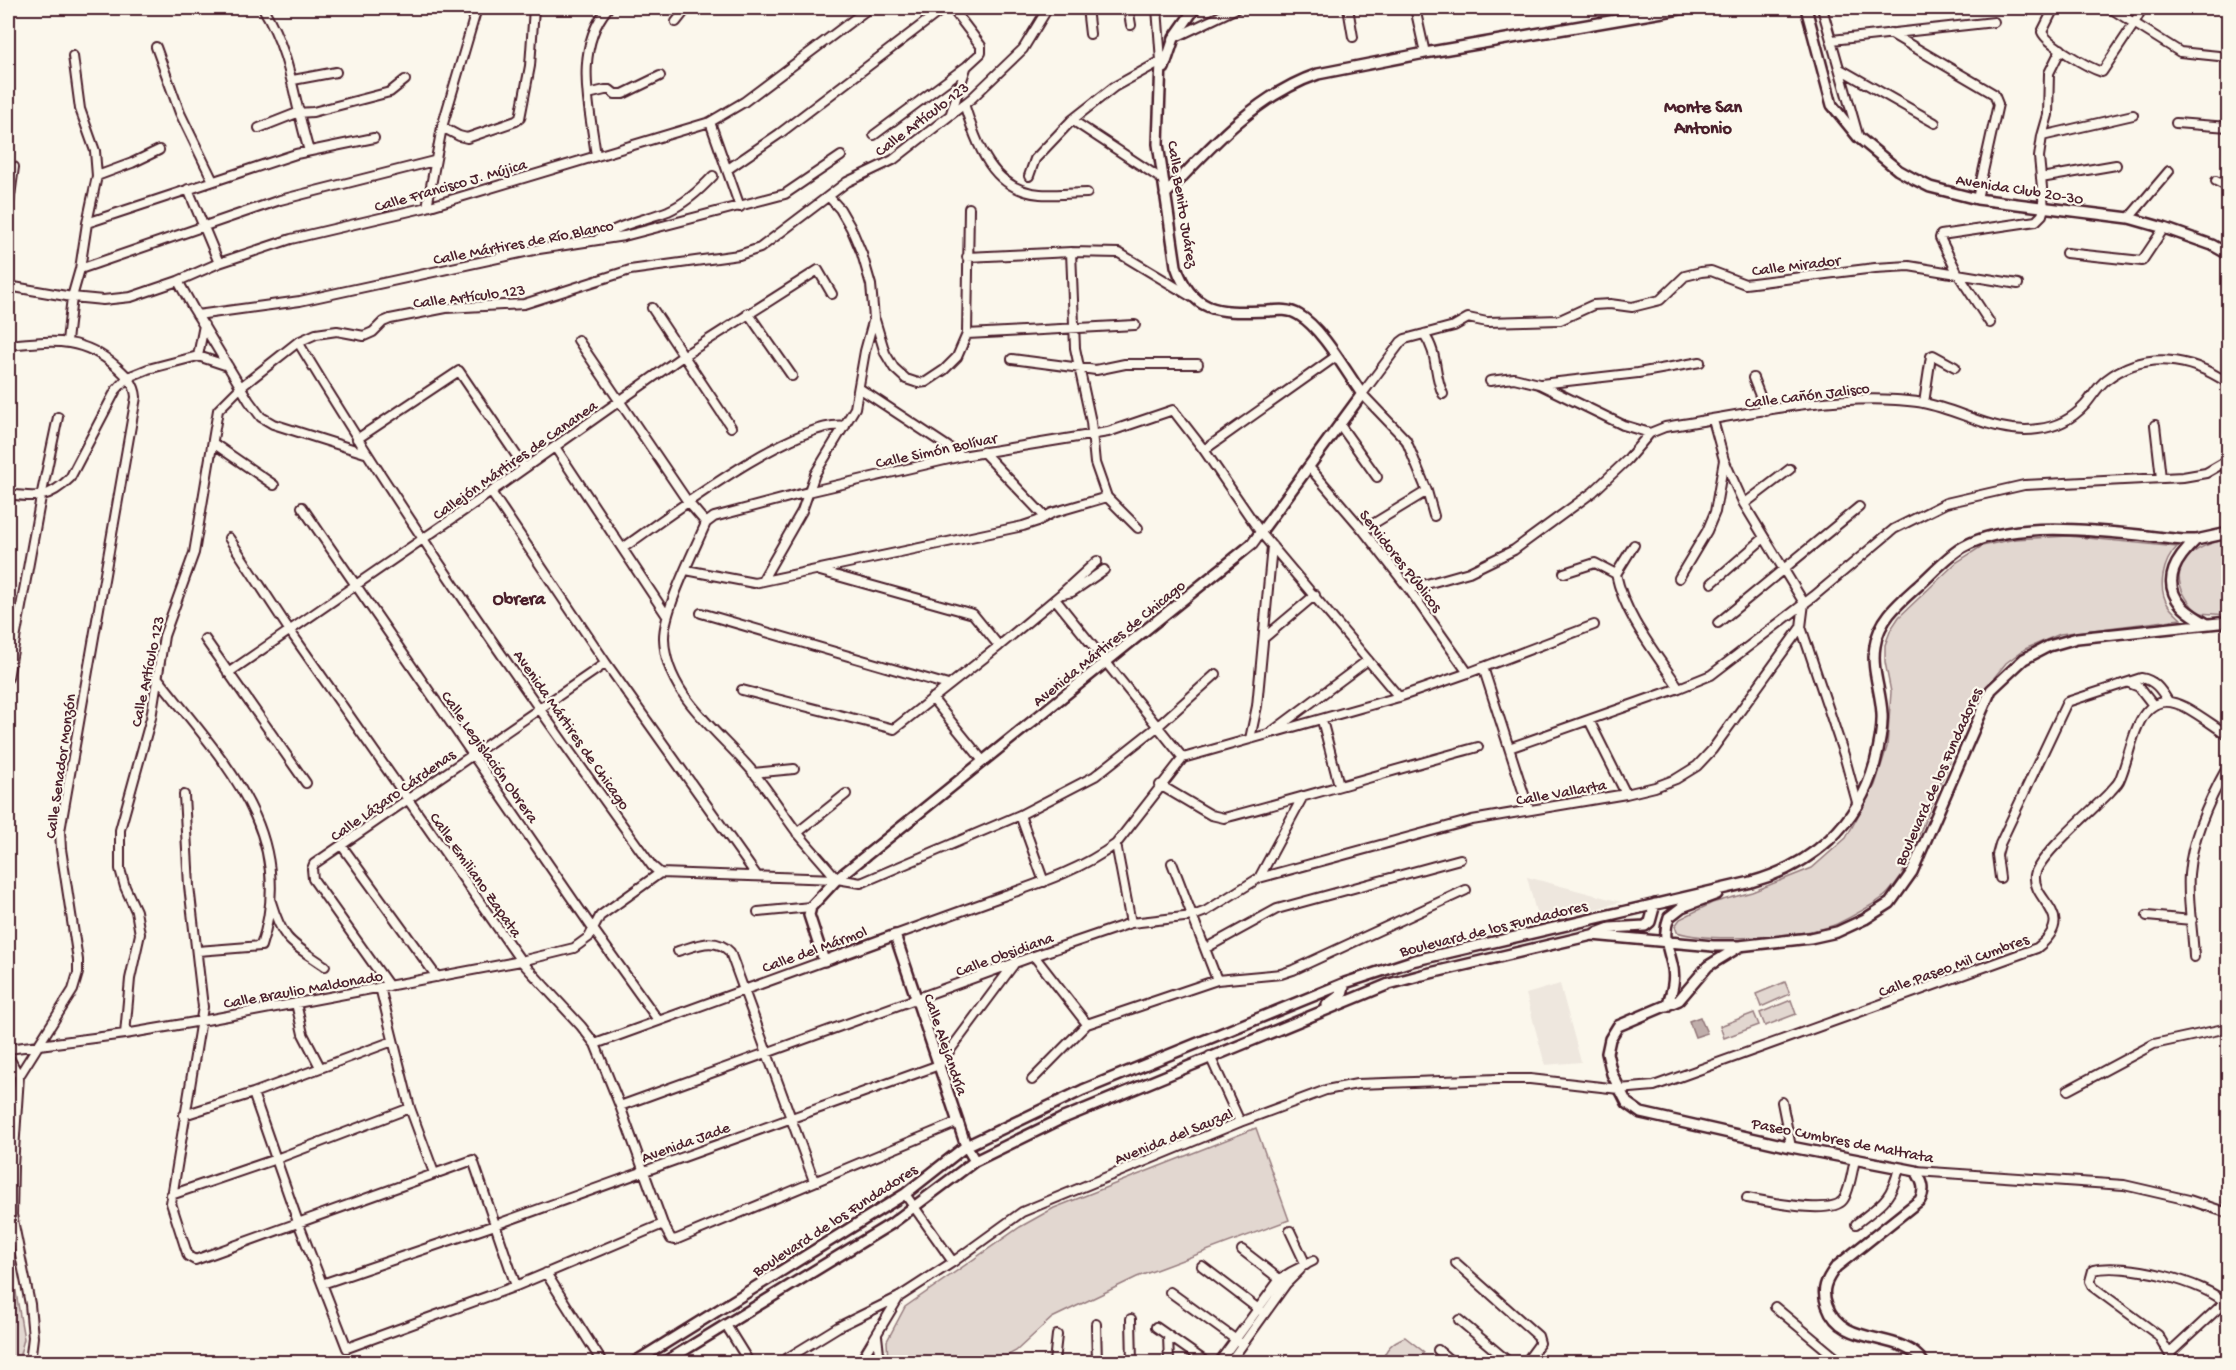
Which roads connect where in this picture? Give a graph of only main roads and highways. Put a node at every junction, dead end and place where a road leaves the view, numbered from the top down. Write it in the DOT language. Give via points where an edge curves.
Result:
graph roads {
  1 [pos="1196,8"];
  2 [pos="1686,8"];
  3 [pos="1806,8"];
  4 [pos="1161,61"];
  5 [pos="1161,78"];
  6 [pos="1165,195"];
  7 [pos="2229,254"];
  8 [pos="1362,394"];
  9 [pos="2229,533"];
  10 [pos="2196,540"];
  11 [pos="2229,622"];
  12 [pos="2207,624"];
  13 [pos="1728,887"];
  14 [pos="1655,904"];
  15 [pos="895,935"];
  16 [pos="1592,935"];
  17 [pos="1665,941"];
  18 [pos="1739,946"];
  19 [pos="824,961"];
  20 [pos="1346,983"];
  21 [pos="1668,1006"];
  22 [pos="1322,1011"];
  23 [pos="966,1146"];
  24 [pos="975,1161"];
  25 [pos="635,1362"];
  26 [pos="665,1362"];
  27 [pos="1923,1362"];
  1 -- 5 [label="main road, Calle Benito Juárez" via="1174,38"];
  2 -- 6 [label="main road" via="1318,74 1289,86 1245,117"];
  3 -- 7 [label="main road, Avenida Club 20-30" via="1832,105 1858,137 1914,180 1930,188 1977,199 2129,218"];
  4 -- 5 [label="main road, Calle Benito Juárez"];
  5 -- 6 [label="main road, Calle Benito Juárez" via="1158,122"];
  6 -- 8 [label="main road, Calle Benito Juárez" via="1176,266 1192,297 1224,312 1292,312 1314,327"];
  8 -- 19 [label="main road, Avenida Mártires de Chicago" via="1252,544 837,879 811,907 809,915"];
  9 -- 10 [label="main road, Boulevard de los Fundadores"];
  10 -- 12 [label="main road" via="2176,563 2172,583 2181,606"];
  10 -- 13 [label="main road, Boulevard de los Fundadores" via="2092,530 2047,530 1982,539 1952,555 1895,606 1878,632 1874,648 1882,726 1874,768 1857,806 1830,842 1804,861 1768,877"];
  11 -- 12 [label="main road, Boulevard de los Fundadores"];
  12 -- 18 [label="main road, Boulevard de los Fundadores" via="2077,638 2024,659 1991,690 1912,872 1890,903 1837,932"];
  13 -- 14 [label="main road, Boulevard de los Fundadores"];
  13 -- 17 [label="main road" via="1673,912 1666,924"];
  14 -- 16 [label="main road" via="1650,922 1644,927 1610,928"];
  14 -- 20 [label="main road, Boulevard de los Fundadores" via="1412,961"];
  15 -- 19 [label="main road, Calle del Mármol"];
  15 -- 23 [label="main road, Calle Alejandría"];
  16 -- 17 [label="main road, Boulevard de los Fundadores"];
  16 -- 22 [label="main road, Boulevard de los Fundadores" via="1389,984"];
  17 -- 18 [label="main road, Boulevard de los Fundadores"];
  17 -- 21 [label="main road" via="1674,973"];
  18 -- 21 [label="main road, Paseo Cumbres de Maltrata" via="1708,966 1679,1000"];
  20 -- 22 [label="main road" via="1342,994"];
  20 -- 23 [label="main road, Boulevard de los Fundadores" via="1083,1090"];
  21 -- 27 [label="main road, Paseo Cumbres de Maltrata" via="1618,1026 1610,1039 1607,1053 1612,1074 1628,1103 1641,1113 1916,1171 1923,1182 1920,1200 1836,1267 1823,1294 1831,1317 1843,1328 1909,1349"];
  22 -- 24 [label="main road, Boulevard de los Fundadores" via="1061,1119"];
  23 -- 24 [label="main road, Calle Alejandría"];
  23 -- 25 [label="main road, Boulevard de los Fundadores" via="905,1194"];
  24 -- 26 [label="main road, Boulevard de los Fundadores" via="891,1224"];
}
